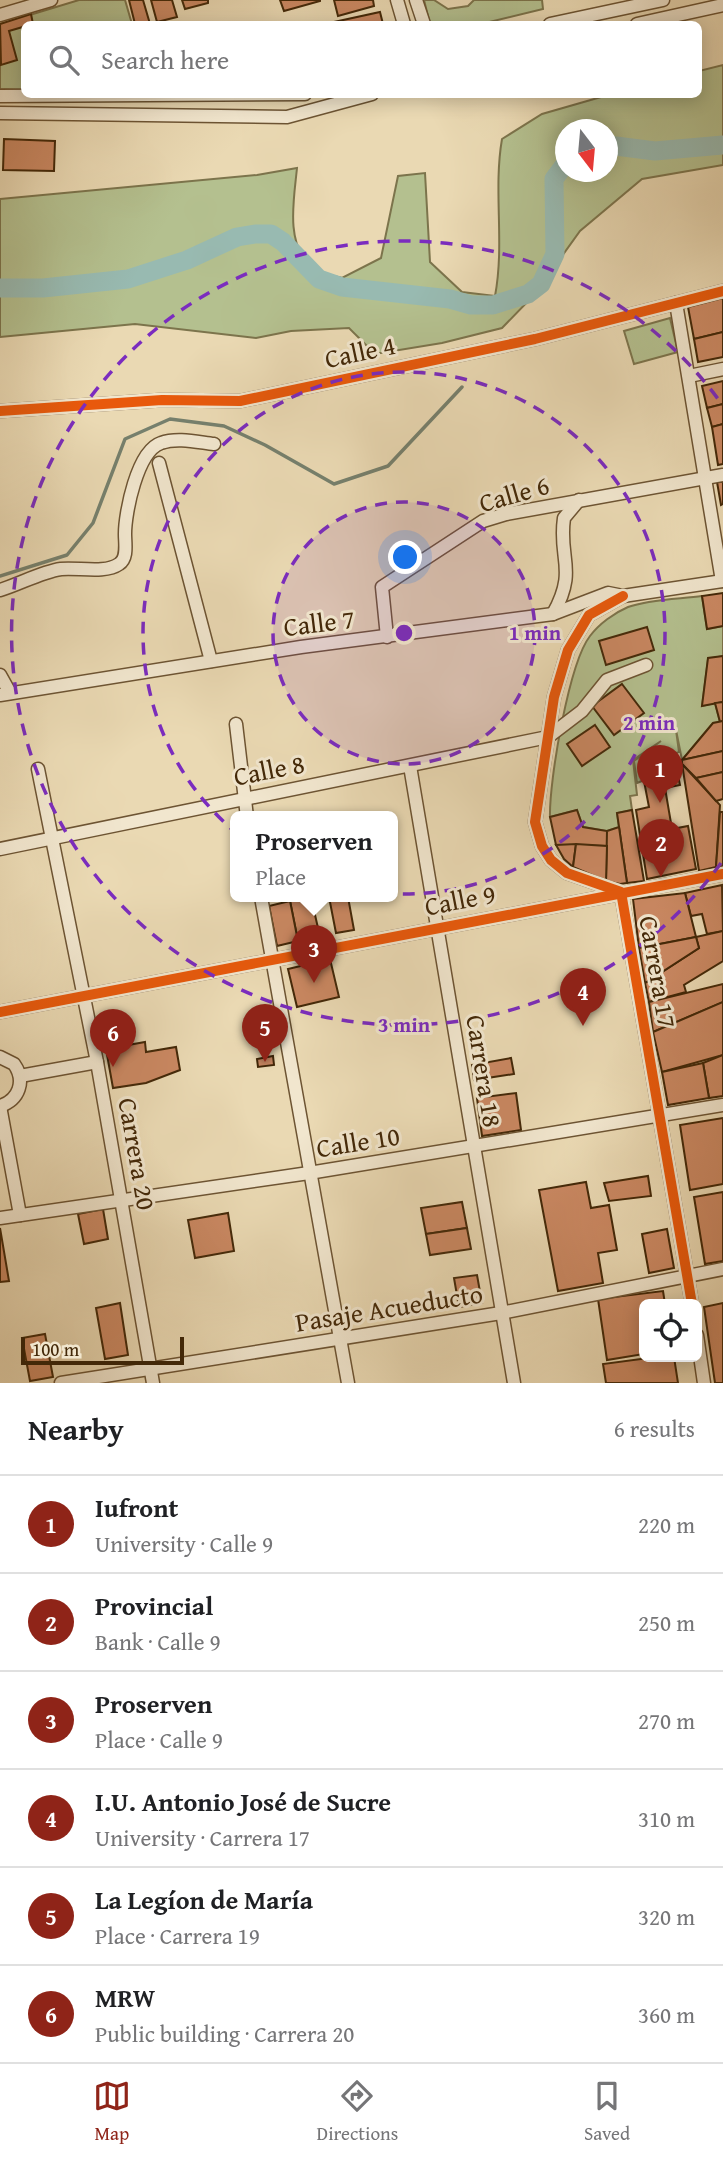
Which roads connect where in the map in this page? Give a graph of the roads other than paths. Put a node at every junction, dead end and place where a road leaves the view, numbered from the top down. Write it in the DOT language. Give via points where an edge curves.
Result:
graph roads {
  1 [pos="51,0"];
  2 [pos="397,0"];
  3 [pos="416,0"];
  4 [pos="663,0"];
  5 [pos="723,5"];
  6 [pos="0,15"];
  7 [pos="403,21"];
  8 [pos="423,21"];
  9 [pos="564,21"];
  10 [pos="651,21"];
  11 [pos="0,96"];
  12 [pos="21,96"];
  13 [pos="357,98"];
  14 [pos="0,113"];
  15 [pos="723,291"];
  16 [pos="676,303"];
  17 [pos="723,369"];
  18 [pos="689,376"];
  19 [pos="0,411"];
  20 [pos="214,444"];
  21 [pos="159,463"];
  22 [pos="723,475"];
  23 [pos="705,478"];
  24 [pos="580,500"];
  25 [pos="722,581"];
  26 [pos="0,590"];
  27 [pos="623,596"];
  28 [pos="552,614"];
  29 [pos="387,637"];
  30 [pos="211,662"];
  31 [pos="646,665"];
  32 [pos="0,675"];
  33 [pos="5,694"];
  34 [pos="236,724"];
  35 [pos="548,737"];
  36 [pos="410,766"];
  37 [pos="38,769"];
  38 [pos="244,799"];
  39 [pos="246,811"];
  40 [pos="53,838"];
  41 [pos="0,849"];
  42 [pos="723,874"];
  43 [pos="621,892"];
  44 [pos="262,902"];
  45 [pos="437,927"];
  46 [pos="272,960"];
  47 [pos="85,995"];
  48 [pos="0,1012"];
  49 [pos="0,1056"];
  50 [pos="97,1062"];
  51 [pos="20,1076"];
  52 [pos="723,1105"];
  53 [pos="0,1106"];
  54 [pos="659,1116"];
  55 [pos="473,1146"];
  56 [pos="309,1173"];
  57 [pos="123,1201"];
  58 [pos="20,1214"];
  59 [pos="0,1218"];
  60 [pos="723,1269"];
  61 [pos="687,1276"];
  62 [pos="691,1299"];
  63 [pos="501,1313"];
  64 [pos="339,1340"];
  65 [pos="701,1362"];
  66 [pos="150,1368"];
  67 [pos="61,1383"];
  68 [pos="153,1383"];
  69 [pos="348,1383"];
  70 [pos="514,1383"];
  71 [pos="704,1383"];
  1 -- 6 [label="street"];
  2 -- 7 [label="street"];
  3 -- 8 [label="street"];
  4 -- 9 [label="street"];
  5 -- 10 [label="street"];
  11 -- 12 [label="street"];
  13 -- 14 [label="street" via="287,117"];
  15 -- 16 [label="street, Calle 4"];
  16 -- 18 [label="street"];
  16 -- 19 [label="street, Calle 4" via="240,401 162,400"];
  17 -- 18 [label="street"];
  18 -- 23 [label="street"];
  20 -- 26 [label="street" via="180,440 153,448 132,486 125,557 120,564 59,569"];
  21 -- 30 [label="street"];
  22 -- 23 [label="street, Calle 6"];
  23 -- 24 [label="street, Calle 6"];
  23 -- 25 [label="street"];
  24 -- 28 [label="street" via="564,518 565,590"];
  24 -- 29 [label="street, Calle 6" via="483,522 382,587"];
  25 -- 27 [label="street, Calle 7"];
  27 -- 28 [label="street, Calle 7" via="608,593"];
  27 -- 35 [label="street, Carrera 17" via="589,615 574,638 554,697"];
  28 -- 29 [label="street, Calle 7"];
  29 -- 30 [label="street, Calle 7"];
  30 -- 33 [label="street, Calle 7"];
  31 -- 35 [label="street" via="607,680 582,711"];
  32 -- 33 [label="street"];
  34 -- 38 [label="street"];
  35 -- 36 [label="street, Calle 8"];
  35 -- 43 [label="street, Carrera 17" via="536,807 542,846 567,873"];
  36 -- 38 [label="street, Calle 8"];
  36 -- 45 [label="street, Carrera 18"];
  37 -- 40 [label="street, Carrera 20"];
  38 -- 39 [label="street"];
  38 -- 40 [label="street, Calle 8"];
  40 -- 41 [label="street, Calle 8"];
  40 -- 47 [label="street, Carrera 20"];
  42 -- 43 [label="street, Calle 9"];
  43 -- 45 [label="street, Calle 9"];
  43 -- 54 [label="street, Carrera 17"];
  44 -- 46 [label="street"];
  45 -- 46 [label="street, Calle 9"];
  45 -- 55 [label="street, Carrera 18"];
  46 -- 47 [label="street, Calle 9"];
  46 -- 56 [label="street"];
  47 -- 48 [label="street, Calle 9"];
  47 -- 50 [label="street, Carrera 20"];
  49 -- 51 [label="street" via="14,1064"];
  50 -- 51 [label="street"];
  50 -- 57 [label="street, Carrera 20"];
  51 -- 53 [label="street" via="16,1095"];
  52 -- 54 [label="street, Calle 10"];
  53 -- 58 [label="street"];
  54 -- 55 [label="street, Calle 10"];
  54 -- 61 [label="street, Carrera 17"];
  55 -- 56 [label="street, Calle 10"];
  55 -- 63 [label="street, Carrera 18"];
  56 -- 57 [label="street, Calle 10"];
  56 -- 64 [label="street"];
  57 -- 58 [label="street, Calle 10"];
  57 -- 66 [label="street, Carrera 20"];
  58 -- 59 [label="street, Calle 10"];
  60 -- 61 [label="street, Pasaje Acueducto"];
  61 -- 62 [label="street, Carrera 17"];
  61 -- 63 [label="street, Pasaje Acueducto"];
  63 -- 64 [label="street, Pasaje Acueducto"];
  63 -- 70 [label="street, Carrera 18"];
  64 -- 66 [label="street, Pasaje Acueducto"];
  64 -- 69 [label="street"];
  65 -- 71 [label="street"];
  66 -- 67 [label="street, Pasaje Acueducto"];
  66 -- 68 [label="street, Carrera 20"];
}
